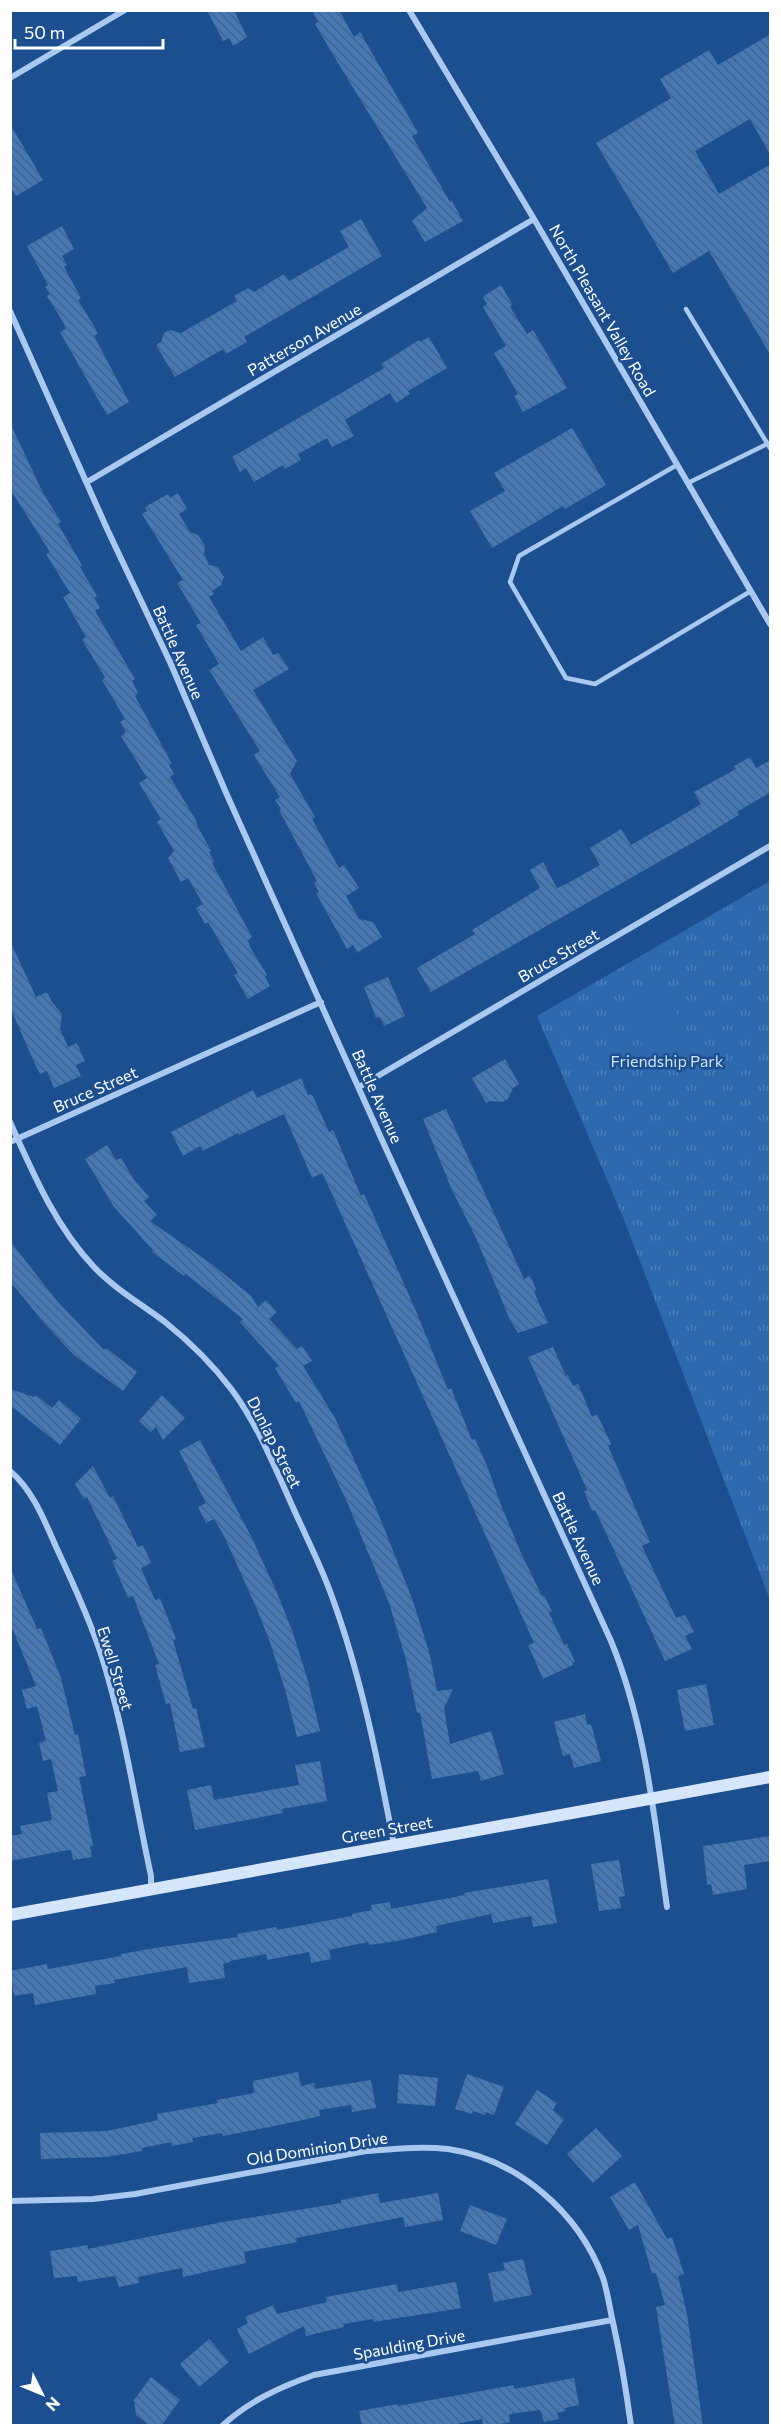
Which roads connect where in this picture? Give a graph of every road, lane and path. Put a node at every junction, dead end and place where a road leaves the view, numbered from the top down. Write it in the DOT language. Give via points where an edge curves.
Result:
graph roads {
  1 [pos="124,10"];
  2 [pos="409,10"];
  3 [pos="10,78"];
  4 [pos="534,219"];
  5 [pos="686,309"];
  6 [pos="10,311"];
  7 [pos="770,445"];
  8 [pos="677,465"];
  9 [pos="87,482"];
  10 [pos="688,483"];
  11 [pos="752,591"];
  12 [pos="771,624"];
  13 [pos="771,846"];
  14 [pos="321,1002"];
  15 [pos="359,1087"];
  16 [pos="10,1122"];
  17 [pos="18,1138"];
  18 [pos="10,1142"];
  19 [pos="10,1471"];
  20 [pos="771,1777"];
  21 [pos="652,1798"];
  22 [pos="394,1845"];
  23 [pos="152,1888"];
  24 [pos="667,1907"];
  25 [pos="10,1915"];
  26 [pos="10,2201"];
  27 [pos="612,2320"];
  28 [pos="222,2426"];
  29 [pos="631,2426"];
  1 -- 3 [label="street"];
  2 -- 4 [label="street, North Pleasant Valley Road"];
  4 -- 8 [label="street, North Pleasant Valley Road"];
  4 -- 9 [label="street, Patterson Avenue"];
  5 -- 7 [label="lane"];
  6 -- 9 [label="street, Battle Avenue"];
  7 -- 10 [label="lane"];
  8 -- 10 [label="street, North Pleasant Valley Road"];
  8 -- 11 [label="lane" via="519,556 510,582 560,669 566,678 595,684"];
  9 -- 14 [label="street, Battle Avenue"];
  10 -- 11 [label="street, North Pleasant Valley Road"];
  11 -- 12 [label="street, North Pleasant Valley Road"];
  13 -- 15 [label="street, Bruce Street"];
  14 -- 15 [label="street, Battle Avenue"];
  14 -- 17 [label="street, Bruce Street"];
  15 -- 21 [label="street, Battle Avenue" via="611,1641 631,1695"];
  16 -- 17 [label="street, Dunlap Street"];
  17 -- 18 [label="street, Bruce Street"];
  17 -- 22 [label="street, Dunlap Street" via="48,1203 93,1266 117,1289 188,1341 227,1384 254,1424 331,1593 374,1743"];
  19 -- 23 [label="street, Ewell Street" via="28,1491 46,1525 100,1652"];
  20 -- 21 [label="street, Green Street"];
  21 -- 22 [label="street, Green Street"];
  21 -- 24 [label="street, Battle Avenue"];
  22 -- 23 [label="street, Green Street"];
  23 -- 25 [label="street, Green Street"];
  26 -- 27 [label="street, Old Dominion Drive" via="93,2199 366,2151 448,2149 505,2168 555,2203 591,2252 603,2279"];
  27 -- 28 [label="street, Spaulding Drive" via="314,2375 261,2397"];
  27 -- 29 [label="street, Old Dominion Drive"];
}
